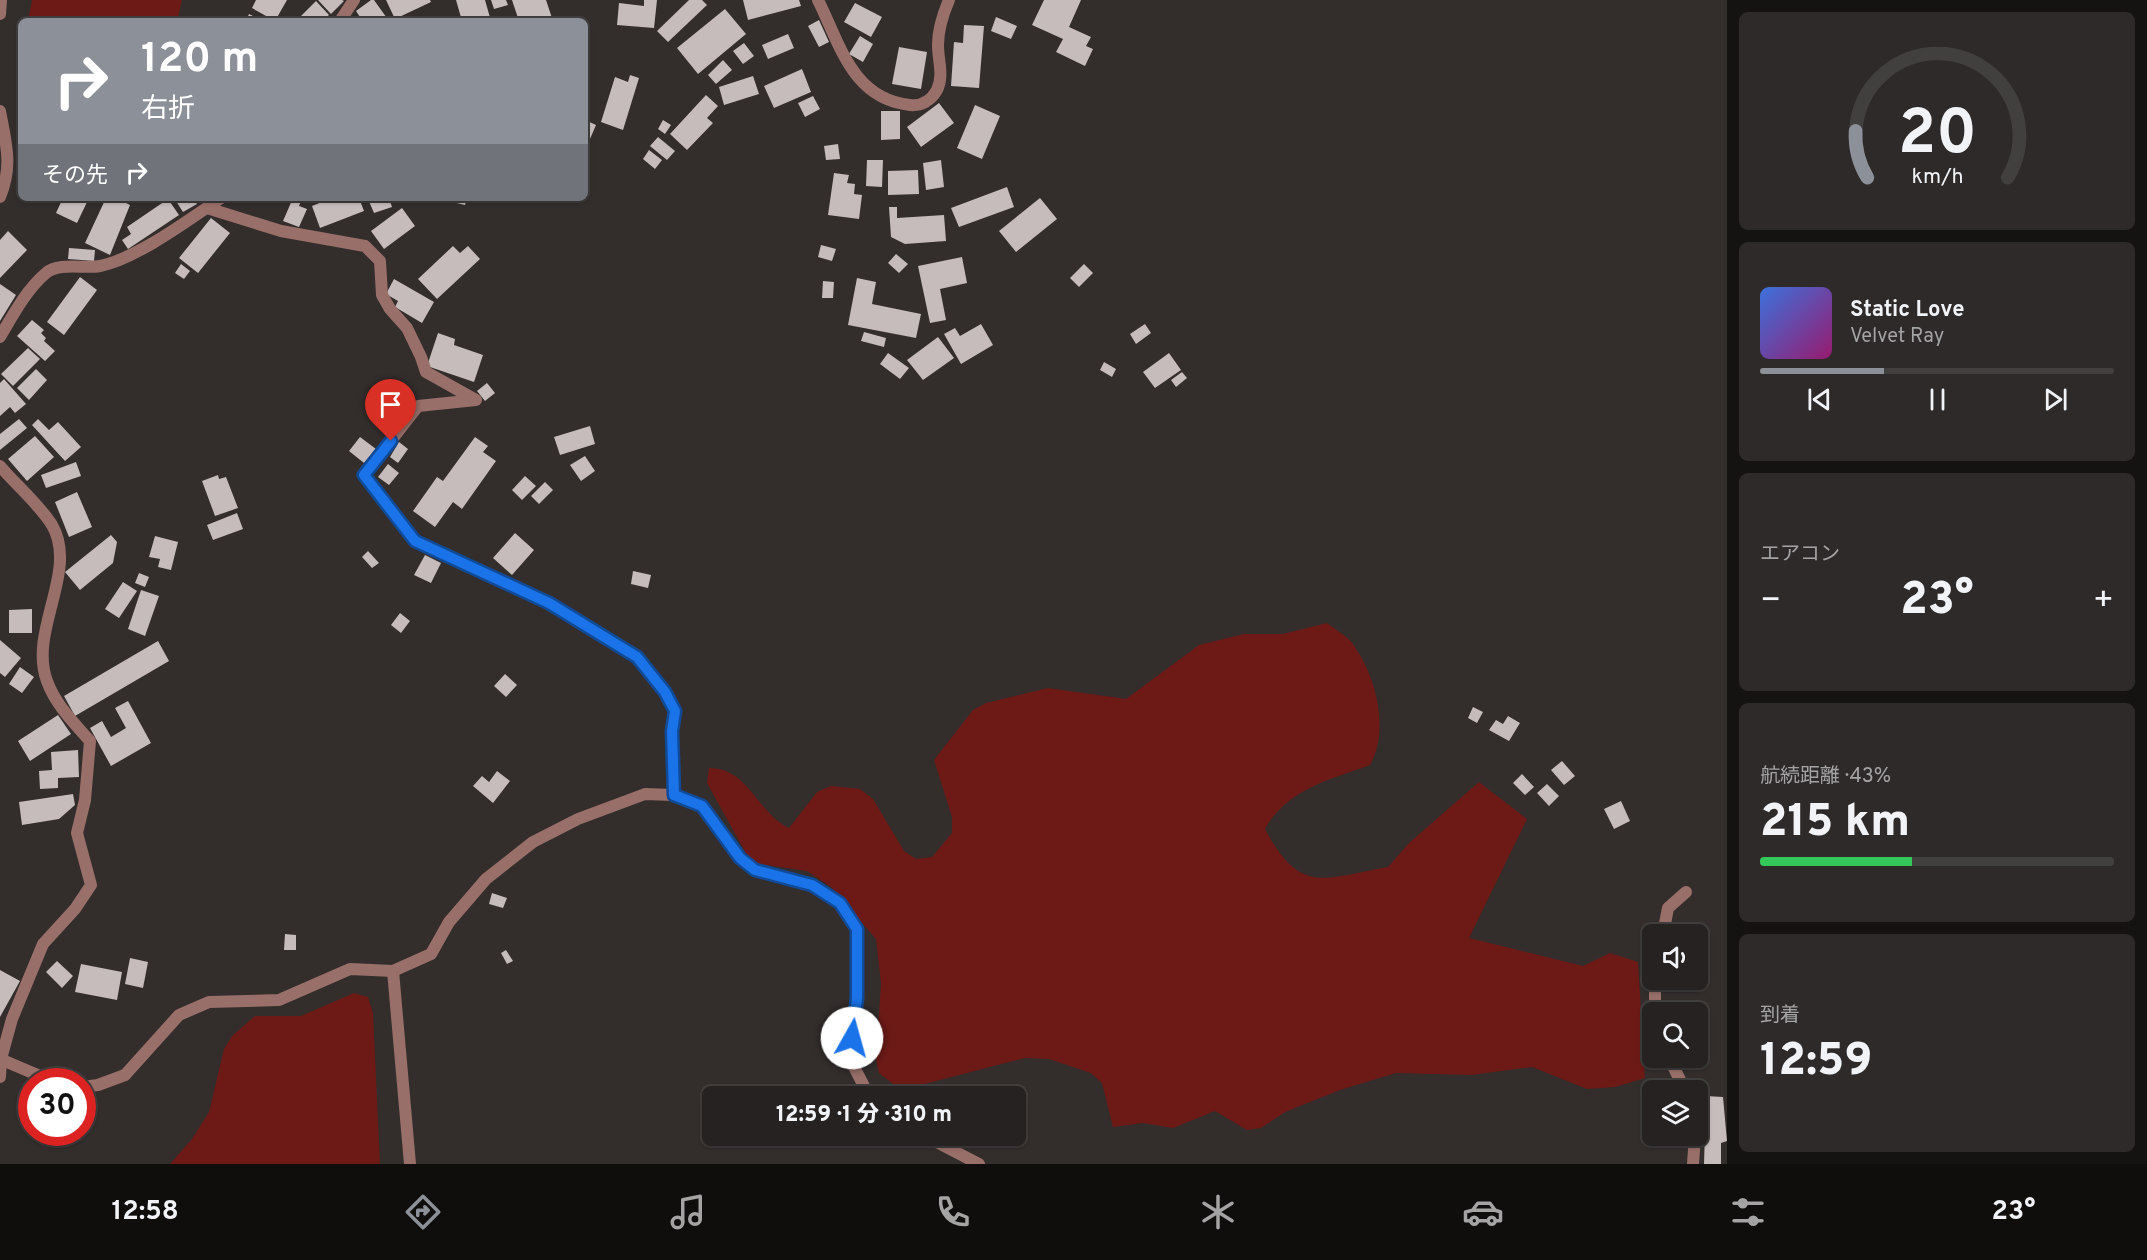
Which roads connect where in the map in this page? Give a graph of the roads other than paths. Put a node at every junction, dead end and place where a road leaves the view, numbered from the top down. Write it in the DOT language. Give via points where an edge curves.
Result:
graph roads {
  1 [pos="2,0"];
  2 [pos="354,0"];
  3 [pos="818,0"];
  4 [pos="949,0"];
  5 [pos="0,14"];
  6 [pos="342,18"];
  7 [pos="0,111"];
  8 [pos="0,197"];
  9 [pos="216,201"];
  10 [pos="207,208"];
  11 [pos="0,337"];
  12 [pos="0,466"];
  13 [pos="674,795"];
  14 [pos="1686,892"];
  15 [pos="1666,924"];
  16 [pos="393,971"];
  17 [pos="1,1059"];
  18 [pos="22,1068"];
  19 [pos="0,1077"];
  20 [pos="96,1084"];
  21 [pos="864,1086"];
  22 [pos="944,1146"];
  23 [pos="1694,1146"];
  24 [pos="410,1164"];
  25 [pos="979,1164"];
  26 [pos="1693,1164"];
  1 -- 5 [label="street"];
  2 -- 6 [label="street"];
  3 -- 4 [label="street" via="853,74 875,93 895,103 916,105 927,101 936,91 942,72 938,44"];
  7 -- 8 [label="street" via="8,150 8,179"];
  9 -- 10 [label="street"];
  10 -- 11 [label="street" via="133,253 99,266 47,271 21,302"];
  10 -- 13 [label="street" via="281,231 365,246 380,261 382,295 407,328 426,372 476,400 418,406 364,475 415,541 549,603 637,657 675,711"];
  12 -- 17 [label="street" via="52,525 60,558 41,643 46,681 90,741 85,800 77,833 91,885 43,944 12,1019"];
  13 -- 16 [label="street" via="645,794 578,819 533,842 486,879 449,922 431,954"];
  13 -- 21 [label="street" via="702,806 740,858 755,870 812,885 840,903 857,929 857,998 850,1059"];
  14 -- 15 [label="street" via="1668,908"];
  16 -- 20 [label="street" via="350,969 279,1000 208,1002 179,1015 125,1075"];
  16 -- 24 [label="street"];
  17 -- 18 [label="street"];
  17 -- 19 [label="street"];
  22 -- 25 [label="street"];
  23 -- 26 [label="street"];
}
